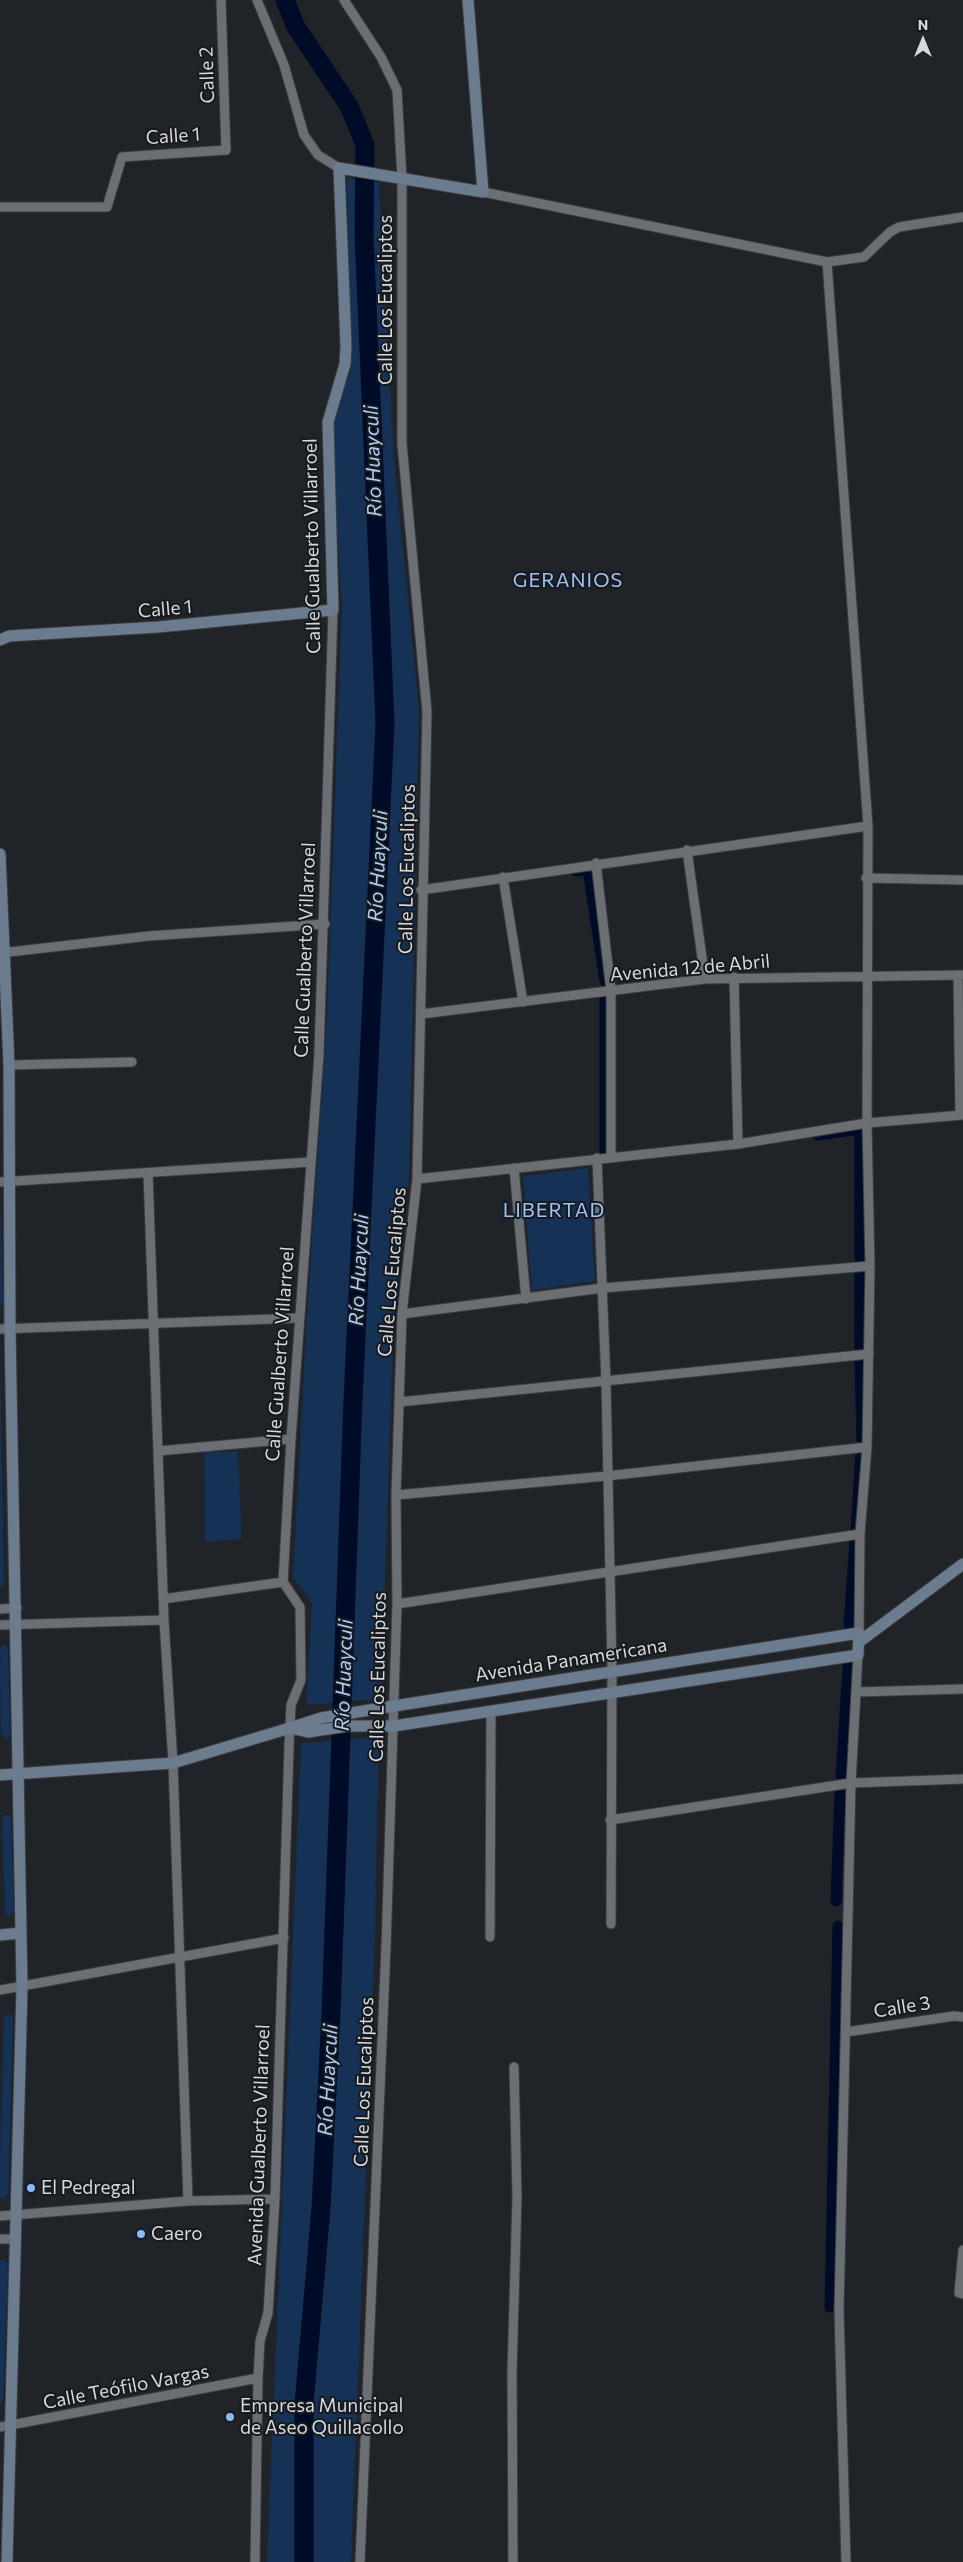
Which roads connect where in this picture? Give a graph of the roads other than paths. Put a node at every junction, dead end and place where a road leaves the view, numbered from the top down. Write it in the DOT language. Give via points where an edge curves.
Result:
graph roads {
  1 [pos="221,0"];
  2 [pos="257,0"];
  3 [pos="344,0"];
  4 [pos="468,0"];
  5 [pos="226,150"];
  6 [pos="339,168"];
  7 [pos="402,178"];
  8 [pos="483,192"];
  9 [pos="0,207"];
  10 [pos="963,217"];
  11 [pos="827,262"];
  12 [pos="333,610"];
  13 [pos="0,640"];
  14 [pos="868,826"];
  15 [pos="687,850"];
  16 [pos="0,854"];
  17 [pos="596,863"];
  18 [pos="503,877"];
  19 [pos="866,878"];
  20 [pos="963,880"];
  21 [pos="421,890"];
  22 [pos="325,924"];
  23 [pos="2,938"];
  24 [pos="2,953"];
  25 [pos="961,975"];
  26 [pos="866,976"];
  27 [pos="734,977"];
  28 [pos="704,979"];
  29 [pos="611,991"];
  30 [pos="522,1002"];
  31 [pos="421,1014"];
  32 [pos="132,1062"];
  33 [pos="9,1065"];
  34 [pos="961,1115"];
  35 [pos="867,1123"];
  36 [pos="738,1144"];
  37 [pos="611,1156"];
  38 [pos="597,1158"];
  39 [pos="311,1162"];
  40 [pos="514,1168"];
  41 [pos="148,1173"];
  42 [pos="417,1180"];
  43 [pos="5,1182"];
  44 [pos="870,1266"];
  45 [pos="603,1288"];
  46 [pos="526,1299"];
  47 [pos="402,1314"];
  48 [pos="300,1318"];
  49 [pos="153,1323"];
  50 [pos="5,1329"];
  51 [pos="869,1354"];
  52 [pos="606,1382"];
  53 [pos="400,1402"];
  54 [pos="291,1439"];
  55 [pos="867,1447"];
  56 [pos="158,1451"];
  57 [pos="607,1476"];
  58 [pos="396,1495"];
  59 [pos="860,1534"];
  60 [pos="963,1564"];
  61 [pos="609,1573"];
  62 [pos="283,1582"];
  63 [pos="163,1598"];
  64 [pos="397,1604"];
  65 [pos="17,1608"];
  66 [pos="0,1609"];
  67 [pos="164,1620"];
  68 [pos="0,1625"];
  69 [pos="17,1625"];
  70 [pos="859,1638"];
  71 [pos="858,1655"];
  72 [pos="612,1670"];
  73 [pos="963,1689"];
  74 [pos="856,1692"];
  75 [pos="612,1693"];
  76 [pos="394,1706"];
  77 [pos="491,1711"];
  78 [pos="347,1721"];
  79 [pos="394,1726"];
  80 [pos="290,1728"];
  81 [pos="173,1763"];
  82 [pos="19,1774"];
  83 [pos="0,1775"];
  84 [pos="963,1779"];
  85 [pos="851,1783"];
  86 [pos="610,1820"];
  87 [pos="611,1924"];
  88 [pos="21,1933"];
  89 [pos="0,1935"];
  90 [pos="490,1937"];
  91 [pos="284,1938"];
  92 [pos="178,1957"];
  93 [pos="22,1987"];
  94 [pos="0,1990"];
  95 [pos="963,2017"];
  96 [pos="846,2032"];
  97 [pos="514,2067"];
  98 [pos="274,2199"];
  99 [pos="188,2201"];
  100 [pos="16,2215"];
  101 [pos="0,2216"];
  102 [pos="15,2238"];
  103 [pos="0,2239"];
  104 [pos="963,2250"];
  105 [pos="963,2294"];
  106 [pos="258,2378"];
  107 [pos="6,2427"];
  108 [pos="7,2562"];
  109 [pos="256,2562"];
  110 [pos="360,2562"];
  111 [pos="513,2562"];
  112 [pos="846,2562"];
  1 -- 5 [label="street, Calle 2"];
  2 -- 6 [label="street" via="284,65 304,135 318,155"];
  3 -- 7 [label="street, Calle Los Eucaliptos" via="397,90"];
  4 -- 8 [label="main road"];
  5 -- 9 [label="street, Calle 1" via="122,157 107,207"];
  6 -- 7 [label="main road"];
  6 -- 12 [label="main road, Calle Gualberto Villarroel" via="346,346 345,364 328,422"];
  7 -- 8 [label="main road"];
  7 -- 21 [label="street, Calle Los Eucaliptos" via="402,444 427,712"];
  8 -- 11 [label="street"];
  10 -- 11 [label="street" via="898,227 864,257"];
  11 -- 14 [label="street"];
  12 -- 13 [label="main road, Calle 1" via="158,628 9,636"];
  12 -- 22 [label="street, Calle Gualberto Villarroel"];
  14 -- 15 [label="street"];
  14 -- 19 [label="street"];
  15 -- 17 [label="street"];
  15 -- 28 [label="street"];
  16 -- 23 [label="main road"];
  17 -- 18 [label="street"];
  17 -- 29 [label="street"];
  18 -- 21 [label="street"];
  18 -- 30 [label="street"];
  19 -- 20 [label="street"];
  19 -- 26 [label="street"];
  21 -- 31 [label="street, Calle Los Eucaliptos"];
  22 -- 24 [label="street" via="149,936"];
  22 -- 39 [label="street, Calle Gualberto Villarroel"];
  23 -- 24 [label="main road"];
  24 -- 33 [label="main road"];
  25 -- 26 [label="street, Avenida 12 de Abril"];
  25 -- 34 [label="street"];
  26 -- 27 [label="street, Avenida 12 de Abril"];
  26 -- 35 [label="street"];
  27 -- 28 [label="street, Avenida 12 de Abril"];
  27 -- 36 [label="street"];
  28 -- 29 [label="street, Avenida 12 de Abril"];
  29 -- 30 [label="street, Avenida 12 de Abril"];
  29 -- 37 [label="street"];
  30 -- 31 [label="street, Avenida 12 de Abril"];
  31 -- 42 [label="street, Calle Los Eucaliptos"];
  32 -- 33 [label="street"];
  33 -- 43 [label="main road"];
  34 -- 35 [label="street"];
  35 -- 36 [label="street"];
  35 -- 44 [label="street"];
  36 -- 37 [label="street"];
  37 -- 38 [label="street"];
  38 -- 40 [label="street"];
  38 -- 45 [label="street"];
  39 -- 41 [label="street"];
  39 -- 48 [label="street, Calle Gualberto Villarroel"];
  40 -- 42 [label="street"];
  40 -- 46 [label="street"];
  41 -- 43 [label="street"];
  41 -- 49 [label="street"];
  42 -- 47 [label="street, Calle Los Eucaliptos"];
  43 -- 50 [label="main road"];
  44 -- 45 [label="street"];
  44 -- 51 [label="street"];
  45 -- 46 [label="street"];
  45 -- 52 [label="street"];
  46 -- 47 [label="street"];
  47 -- 53 [label="street, Calle Los Eucaliptos"];
  48 -- 49 [label="street"];
  48 -- 54 [label="street, Calle Gualberto Villarroel"];
  49 -- 50 [label="street"];
  49 -- 56 [label="street"];
  50 -- 65 [label="main road"];
  51 -- 52 [label="street"];
  51 -- 55 [label="street"];
  52 -- 53 [label="street"];
  52 -- 57 [label="street"];
  53 -- 58 [label="street, Calle Los Eucaliptos"];
  54 -- 56 [label="street"];
  54 -- 62 [label="street, Calle Gualberto Villarroel"];
  55 -- 57 [label="street"];
  55 -- 59 [label="street"];
  56 -- 63 [label="street"];
  57 -- 58 [label="street"];
  57 -- 61 [label="street"];
  58 -- 64 [label="street, Calle Los Eucaliptos"];
  59 -- 61 [label="street"];
  59 -- 70 [label="street"];
  60 -- 70 [label="main road, Avenida Panamericana"];
  61 -- 64 [label="street"];
  61 -- 72 [label="street"];
  62 -- 63 [label="street"];
  62 -- 80 [label="street" via="300,1607 301,1680 291,1705"];
  63 -- 67 [label="street"];
  64 -- 76 [label="street, Calle Los Eucaliptos"];
  65 -- 66 [label="street"];
  65 -- 69 [label="main road"];
  67 -- 69 [label="street"];
  67 -- 81 [label="street"];
  68 -- 69 [label="street"];
  69 -- 82 [label="main road"];
  70 -- 71 [label="main road"];
  70 -- 72 [label="main road, Avenida Panamericana"];
  71 -- 74 [label="street"];
  71 -- 75 [label="main road, Avenida Panamericana"];
  72 -- 75 [label="street"];
  72 -- 76 [label="main road, Avenida Panamericana"];
  73 -- 74 [label="street"];
  74 -- 85 [label="street"];
  75 -- 77 [label="main road, Avenida Panamericana"];
  75 -- 86 [label="street"];
  76 -- 78 [label="main road, Avenida Panamericana"];
  76 -- 79 [label="street, Calle Los Eucaliptos"];
  77 -- 79 [label="main road, Avenida Panamericana"];
  77 -- 90 [label="street"];
  78 -- 79 [label="main road, Avenida Panamericana"];
  78 -- 80 [label="main road, Avenida Panamericana" via="321,1718"];
  78 -- 80 [label="main road, Avenida Panamericana" via="308,1732"];
  79 -- 110 [label="street, Calle Los Eucaliptos"];
  80 -- 81 [label="main road, Avenida Panamericana"];
  80 -- 91 [label="street, Avenida Gualberto Villarroel"];
  81 -- 82 [label="main road, Avenida Panamericana"];
  81 -- 92 [label="street"];
  82 -- 83 [label="main road, Avenida Panamericana"];
  82 -- 88 [label="main road"];
  84 -- 85 [label="street"];
  85 -- 86 [label="street"];
  85 -- 96 [label="street"];
  86 -- 87 [label="street"];
  88 -- 89 [label="main road"];
  88 -- 93 [label="main road"];
  91 -- 92 [label="street"];
  91 -- 98 [label="street, Avenida Gualberto Villarroel"];
  92 -- 93 [label="street"];
  92 -- 99 [label="street"];
  93 -- 94 [label="street"];
  93 -- 100 [label="main road"];
  95 -- 96 [label="street, Calle 3"];
  96 -- 112 [label="street" via="839,2311"];
  97 -- 111 [label="street" via="517,2197 512,2372"];
  98 -- 99 [label="street"];
  98 -- 106 [label="street, Avenida Gualberto Villarroel" via="268,2313 260,2341"];
  99 -- 100 [label="street"];
  100 -- 101 [label="street"];
  100 -- 102 [label="main road"];
  102 -- 103 [label="street"];
  102 -- 107 [label="main road"];
  104 -- 105 [label="street" via="959,2293"];
  106 -- 107 [label="street, Calle Teófilo Vargas"];
  106 -- 109 [label="street, Avenida Gualberto Villarroel"];
  107 -- 108 [label="main road"];
}
